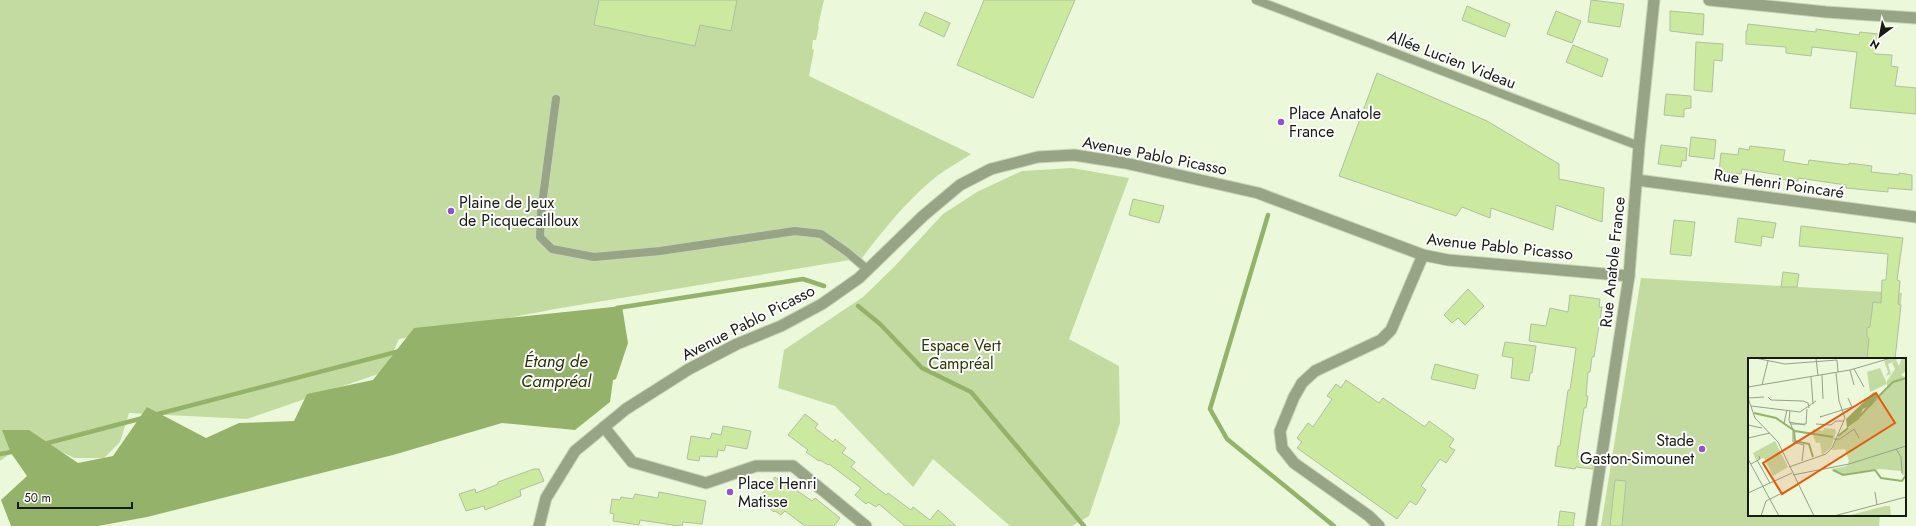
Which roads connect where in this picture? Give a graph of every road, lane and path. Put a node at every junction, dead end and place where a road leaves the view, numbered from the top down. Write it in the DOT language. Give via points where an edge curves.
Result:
graph roads {
  1 [pos="1256,0"];
  2 [pos="1654,0"];
  3 [pos="1709,0"];
  4 [pos="1916,18"];
  5 [pos="556,99"];
  6 [pos="1639,146"];
  7 [pos="1637,180"];
  8 [pos="1916,217"];
  9 [pos="1423,255"];
  10 [pos="868,270"];
  11 [pos="1629,276"];
  12 [pos="604,427"];
  13 [pos="539,526"];
  14 [pos="866,526"];
  15 [pos="1378,526"];
  16 [pos="1591,526"];
  1 -- 6 [label="lane, Allée Lucien Videau"];
  2 -- 6 [label="street, Rue Anatole France"];
  3 -- 4 [label="street"];
  5 -- 10 [label="lane" via="540,237 552,250 594,257 660,251 795,231 821,234"];
  6 -- 7 [label="street, Rue Anatole France"];
  7 -- 8 [label="street, Rue Henri Poincaré"];
  7 -- 11 [label="street, Rue Anatole France"];
  9 -- 10 [label="street, Avenue Pablo Picasso" via="1258,193 1125,163 1074,155 1038,157 991,169 960,185 923,216"];
  9 -- 11 [label="street, Avenue Pablo Picasso" via="1448,260"];
  9 -- 15 [label="street" via="1391,330 1381,340 1315,371 1302,383 1280,431 1282,448 1294,463 1369,516"];
  10 -- 12 [label="street, Avenue Pablo Picasso" via="822,304 689,369 626,409"];
  11 -- 16 [label="street, Rue Anatole France"];
  12 -- 13 [label="street, Avenue Pablo Picasso" via="575,452 546,498"];
  12 -- 14 [label="street" via="632,462 706,483 756,466 793,466"];
}
